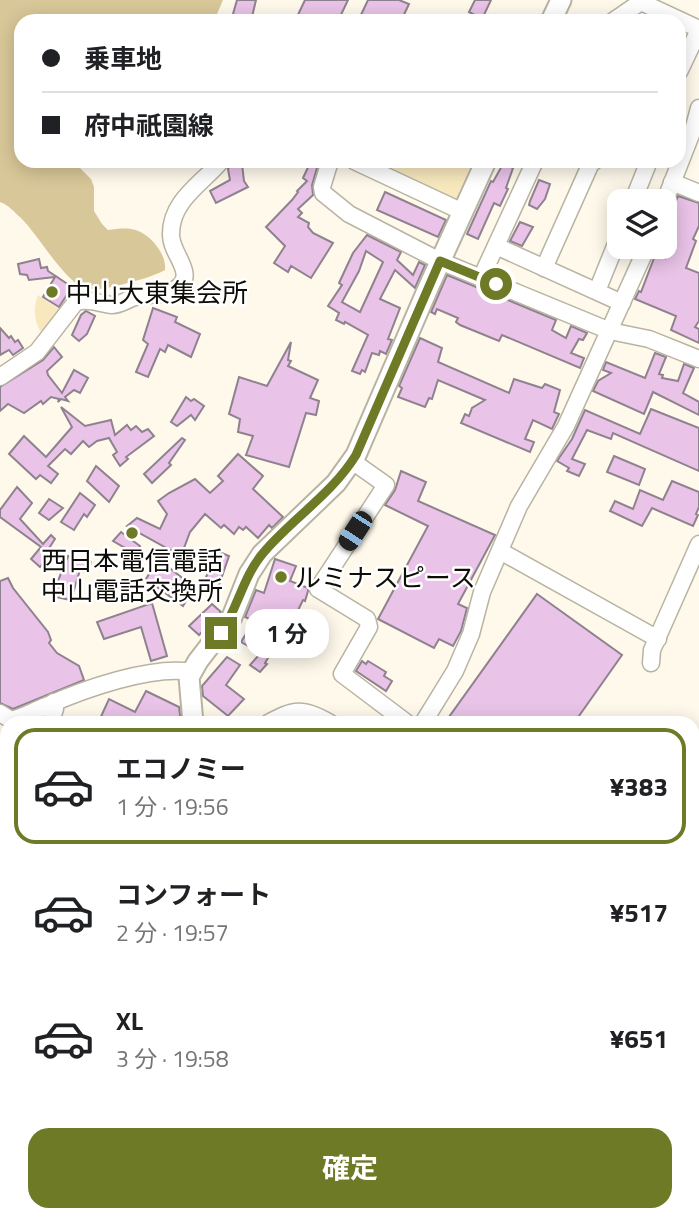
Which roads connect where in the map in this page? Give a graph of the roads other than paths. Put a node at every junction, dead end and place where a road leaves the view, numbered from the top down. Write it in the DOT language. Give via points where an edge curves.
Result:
graph roads {
  1 [pos="624,14"];
  2 [pos="666,14"];
  3 [pos="699,29"];
  4 [pos="686,53"];
  5 [pos="699,108"];
  6 [pos="686,148"];
  7 [pos="214,168"];
  8 [pos="328,168"];
  9 [pos="369,168"];
  10 [pos="483,168"];
  11 [pos="532,168"];
  12 [pos="589,168"];
  13 [pos="646,168"];
  14 [pos="678,168"];
  15 [pos="673,182"];
  16 [pos="638,189"];
  17 [pos="670,189"];
  18 [pos="699,193"];
  19 [pos="463,212"];
  20 [pos="496,246"];
  21 [pos="610,259"];
  22 [pos="642,259"];
  23 [pos="440,261"];
  24 [pos="544,268"];
  25 [pos="481,278"];
  26 [pos="597,291"];
  27 [pos="622,303"];
  28 [pos="610,331"];
  29 [pos="699,359"];
  30 [pos="0,377"];
  31 [pos="352,461"];
  32 [pos="699,544"];
  33 [pos="500,551"];
  34 [pos="658,639"];
  35 [pos="651,663"];
  36 [pos="192,671"];
  37 [pos="54,702"];
  38 [pos="26,716"];
  39 [pos="52,716"];
  40 [pos="192,716"];
  41 [pos="282,716"];
  42 [pos="314,716"];
  43 [pos="398,716"];
  44 [pos="427,716"];
  1 -- 2 [label="street" via="640,2"];
  3 -- 4 [label="street"];
  5 -- 6 [label="street"];
  7 -- 30 [label="street" via="190,190 173,219 172,243 184,269 183,283 163,295 140,296 114,305 80,300 37,352"];
  8 -- 23 [label="street" via="322,187 327,198"];
  9 -- 19 [label="street"];
  10 -- 19 [label="main road"];
  11 -- 20 [label="street"];
  12 -- 24 [label="street"];
  13 -- 16 [label="street"];
  14 -- 15 [label="street"];
  15 -- 17 [label="street"];
  15 -- 18 [label="street"];
  19 -- 23 [label="main road"];
  20 -- 24 [label="street"];
  20 -- 25 [label="street"];
  21 -- 26 [label="street"];
  22 -- 27 [label="street"];
  23 -- 25 [label="street"];
  23 -- 31 [label="main road"];
  24 -- 26 [label="street"];
  25 -- 28 [label="street"];
  26 -- 27 [label="street"];
  27 -- 28 [label="street"];
  28 -- 29 [label="street" via="649,339"];
  28 -- 33 [label="street"];
  31 -- 36 [label="main road" via="336,483 262,554 232,617"];
  31 -- 43 [label="street" via="386,485 318,589 367,619 369,627 342,674"];
  32 -- 34 [label="street"];
  33 -- 34 [label="street"];
  33 -- 44 [label="street" via="466,647"];
  34 -- 35 [label="street"];
  36 -- 37 [label="street" via="152,671"];
  36 -- 40 [label="main road" via="188,690"];
  37 -- 38 [label="street"];
  37 -- 39 [label="street"];
  41 -- 42 [label="street" via="303,711"];
}
